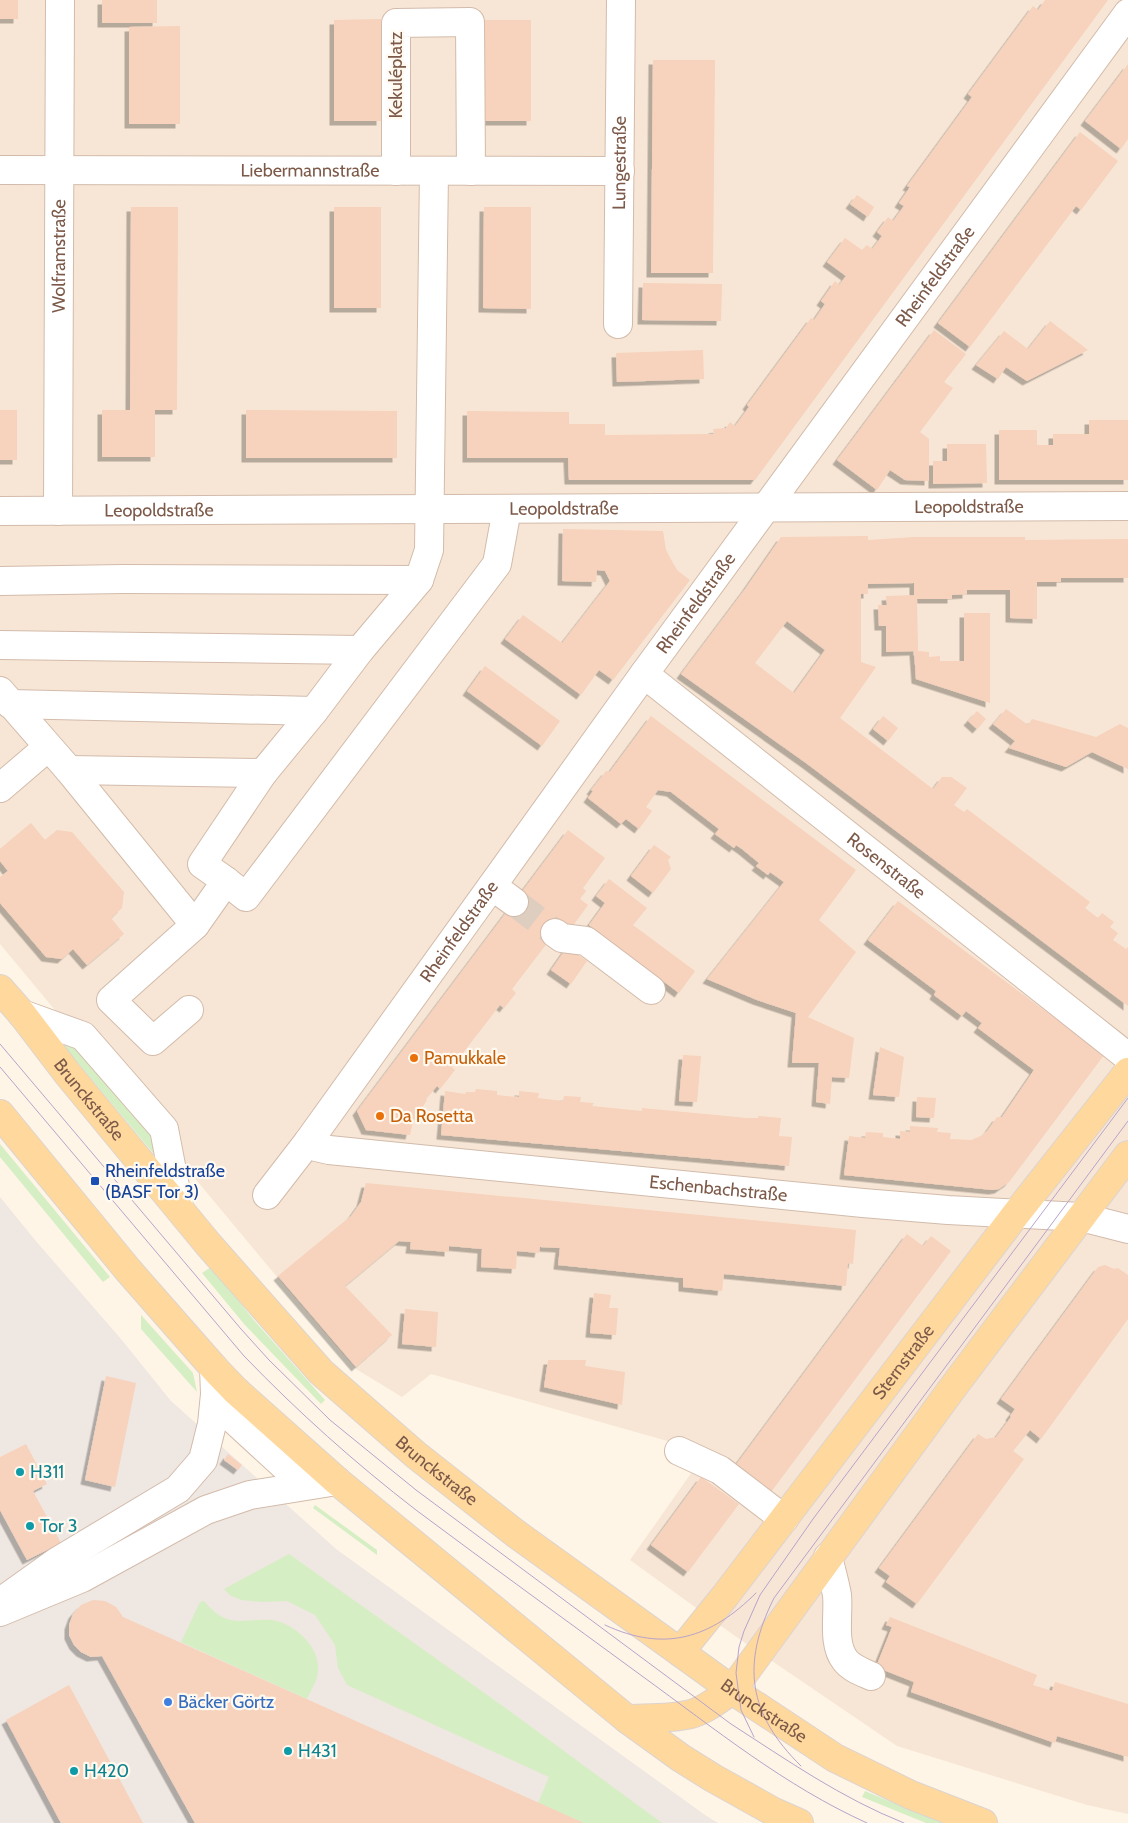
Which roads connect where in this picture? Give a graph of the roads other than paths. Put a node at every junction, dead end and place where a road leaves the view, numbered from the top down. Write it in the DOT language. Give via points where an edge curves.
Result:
graph roads {
  1 [pos="60,0"];
  2 [pos="622,0"];
  3 [pos="1128,13"];
  4 [pos="60,169"];
  5 [pos="0,170"];
  6 [pos="396,170"];
  7 [pos="434,171"];
  8 [pos="471,171"];
  9 [pos="620,171"];
  10 [pos="618,324"];
  11 [pos="1128,506"];
  12 [pos="765,508"];
  13 [pos="507,509"];
  14 [pos="430,510"];
  15 [pos="0,511"];
  16 [pos="58,511"];
  17 [pos="419,580"];
  18 [pos="0,582"];
  19 [pos="0,645"];
  20 [pos="360,650"];
  21 [pos="644,674"];
  22 [pos="5,698"];
  23 [pos="314,711"];
  24 [pos="48,746"];
  25 [pos="69,770"];
  26 [pos="263,773"];
  27 [pos="0,788"];
  28 [pos="226,881"];
  29 [pos="492,886"];
  30 [pos="514,902"];
  31 [pos="195,925"];
  32 [pos="555,933"];
  33 [pos="0,989"];
  34 [pos="651,990"];
  35 [pos="190,1010"];
  36 [pos="22,1014"];
  37 [pos="1128,1057"];
  38 [pos="1128,1072"];
  39 [pos="0,1114"];
  40 [pos="308,1142"];
  41 [pos="1128,1155"];
  42 [pos="267,1195"];
  43 [pos="179,1207"];
  44 [pos="1016,1214"];
  45 [pos="1081,1217"];
  46 [pos="1128,1229"];
  47 [pos="214,1368"];
  48 [pos="679,1451"];
  49 [pos="338,1481"];
  50 [pos="784,1519"];
  51 [pos="828,1557"];
  52 [pos="64,1571"];
  53 [pos="0,1603"];
  54 [pos="0,1612"];
  55 [pos="680,1652"];
  56 [pos="871,1676"];
  57 [pos="732,1690"];
  58 [pos="627,1719"];
  59 [pos="775,1818"];
  60 [pos="799,1823"];
  61 [pos="983,1823"];
  1 -- 4 [label="street, Wolframstraße"];
  2 -- 9 [label="street, Lungestraße"];
  3 -- 12 [label="street, Rheinfeldstraße"];
  4 -- 5 [label="street, Liebermannstraße"];
  4 -- 6 [label="street, Liebermannstraße"];
  4 -- 16 [label="street, Wolframstraße"];
  6 -- 7 [label="street, Liebermannstraße"];
  6 -- 8 [label="street, Kekuléplatz" via="396,22 470,22"];
  7 -- 8 [label="street, Liebermannstraße"];
  7 -- 14 [label="street"];
  8 -- 9 [label="street, Liebermannstraße"];
  9 -- 10 [label="street, Lungestraße"];
  11 -- 12 [label="street, Leopoldstraße"];
  12 -- 13 [label="street, Leopoldstraße"];
  12 -- 21 [label="street, Rheinfeldstraße"];
  13 -- 14 [label="street, Leopoldstraße"];
  13 -- 28 [label="street" via="497,564 246,897"];
  14 -- 16 [label="street, Leopoldstraße"];
  14 -- 17 [label="street" via="429,550"];
  15 -- 16 [label="street, Leopoldstraße"];
  17 -- 18 [label="street"];
  17 -- 20 [label="street"];
  19 -- 20 [label="street"];
  20 -- 23 [label="street"];
  21 -- 29 [label="street, Rheinfeldstraße"];
  21 -- 37 [label="street, Rosenstraße"];
  22 -- 23 [label="street"];
  22 -- 24 [label="street"];
  23 -- 26 [label="street"];
  24 -- 25 [label="street"];
  24 -- 27 [label="street"];
  25 -- 26 [label="street"];
  25 -- 31 [label="street"];
  26 -- 28 [label="street" via="202,864"];
  28 -- 31 [label="street"];
  29 -- 30 [label="street"];
  29 -- 40 [label="street, Rheinfeldstraße"];
  31 -- 35 [label="street" via="111,1000 153,1041"];
  32 -- 34 [label="street" via="562,938 586,941"];
  33 -- 36 [label="main road, Brunckstraße"];
  36 -- 43 [label="main road, Brunckstraße"];
  36 -- 43 [label="street" via="83,1036 164,1129"];
  38 -- 44 [label="main road, Sternstraße"];
  39 -- 47 [label="main road" via="134,1278"];
  40 -- 42 [label="street, Rheinfeldstraße"];
  40 -- 44 [label="street, Eschenbachstraße" via="329,1150 863,1203"];
  41 -- 45 [label="main road"];
  43 -- 55 [label="main road, Brunckstraße" via="321,1372 416,1455 515,1534"];
  44 -- 45 [label="street, Eschenbachstraße"];
  44 -- 50 [label="main road, Sternstraße"];
  45 -- 46 [label="street, Eschenbachstraße"];
  45 -- 51 [label="main road"];
  47 -- 49 [label="main road"];
  47 -- 52 [label="street" via="212,1424 203,1460 178,1489"];
  48 -- 50 [label="street" via="720,1470"];
  49 -- 52 [label="street" via="250,1495 206,1510 82,1578"];
  49 -- 58 [label="main road"];
  50 -- 55 [label="main road, Sternstraße"];
  51 -- 56 [label="street" via="837,1596 841,1654 846,1662"];
  51 -- 57 [label="main road"];
  52 -- 53 [label="street"];
  52 -- 54 [label="street"];
  55 -- 57 [label="main road, Brunckstraße"];
  57 -- 58 [label="main road" via="692,1714"];
  57 -- 61 [label="main road, Brunckstraße" via="834,1758 911,1795"];
  58 -- 59 [label="main road"];
  59 -- 60 [label="main road"];
}
